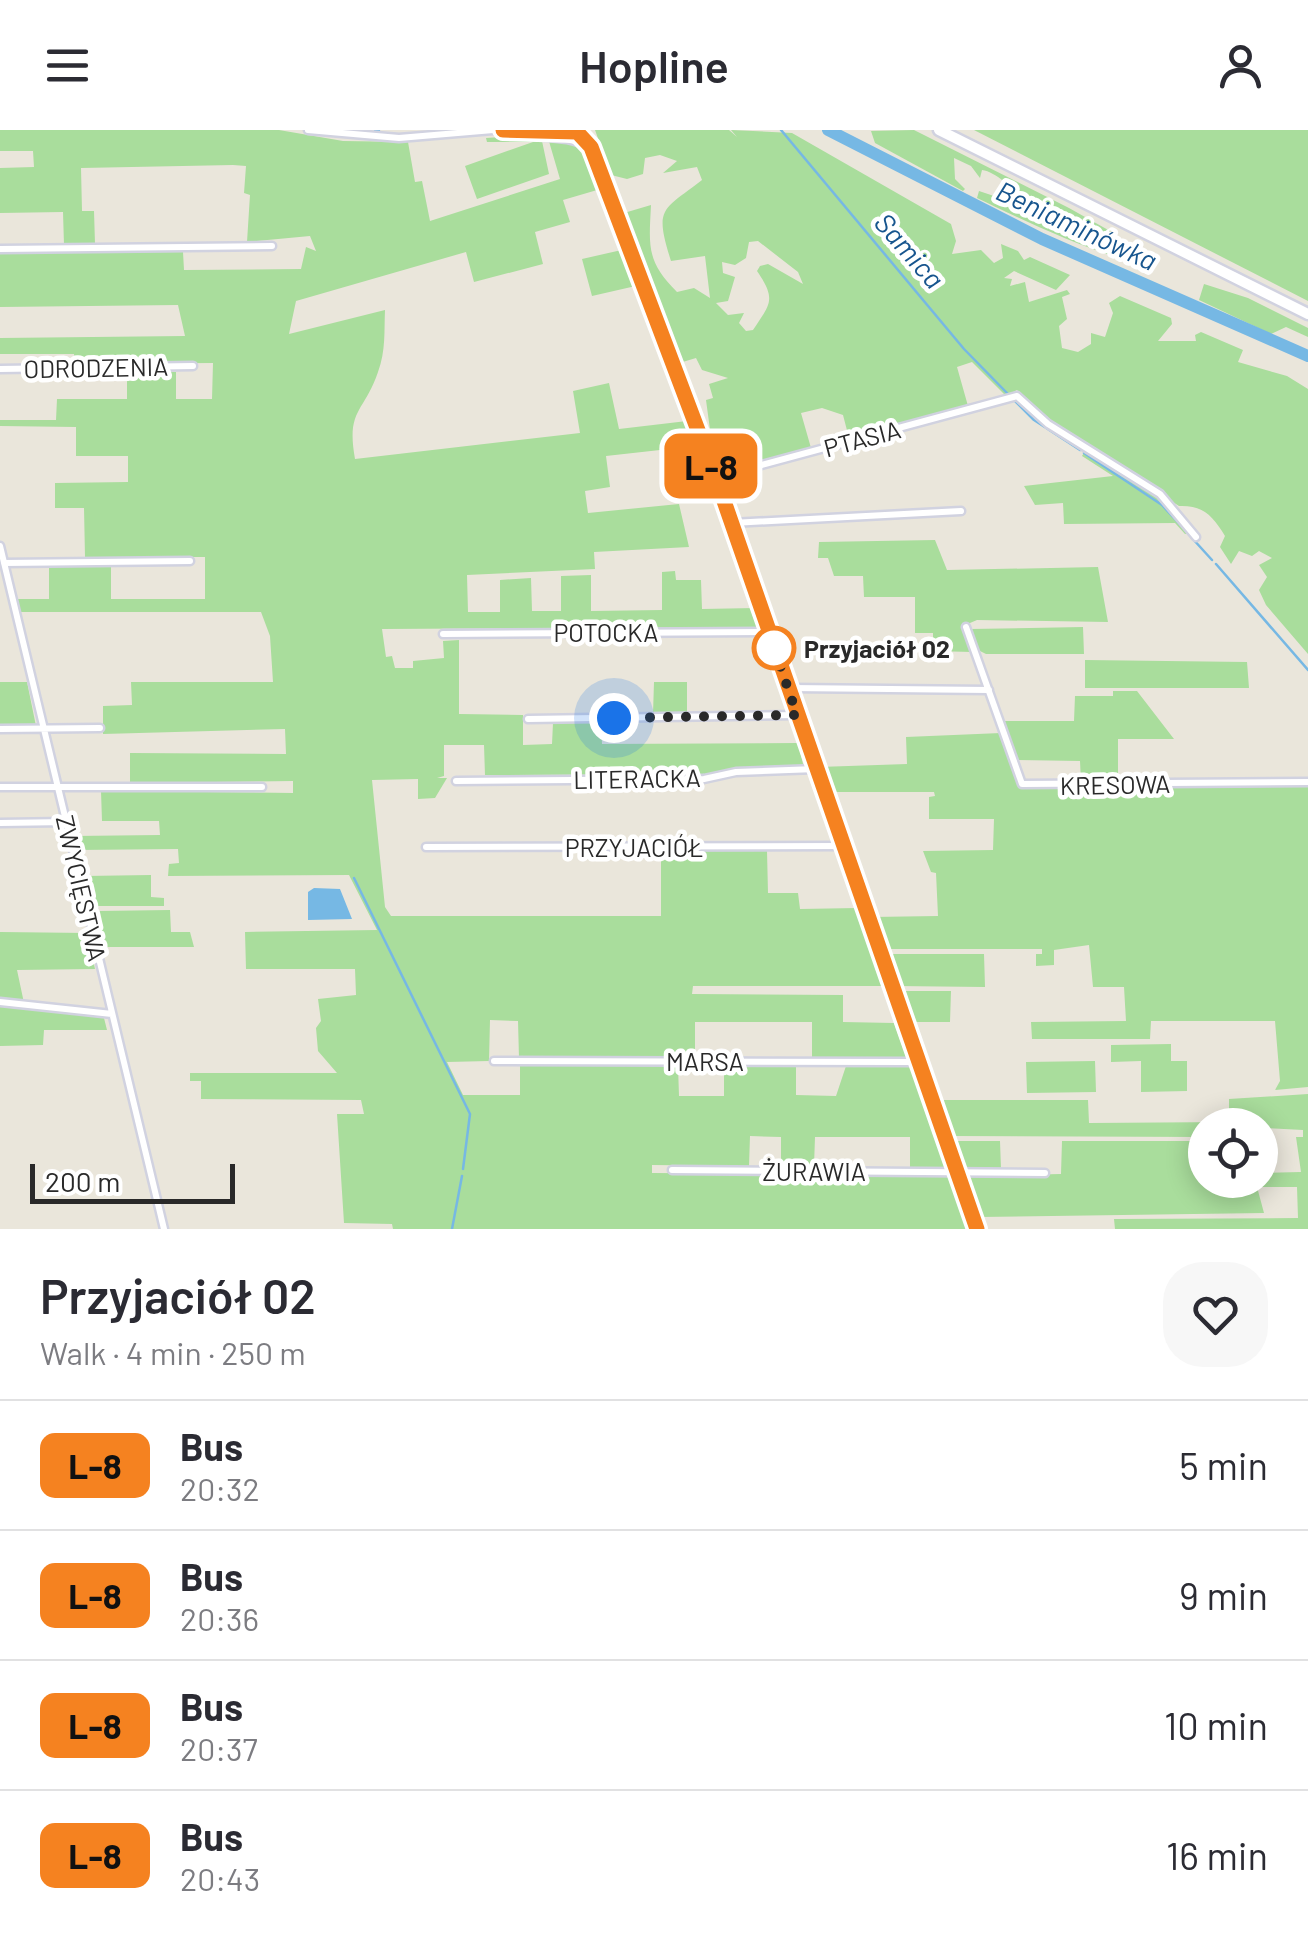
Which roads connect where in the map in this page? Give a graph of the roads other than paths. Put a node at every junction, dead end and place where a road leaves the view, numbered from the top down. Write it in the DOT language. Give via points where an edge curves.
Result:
graph roads {
  1 [pos="308,130"];
  2 [pos="493,130"];
  3 [pos="502,130"];
  4 [pos="939,130"];
  5 [pos="272,246"];
  6 [pos="0,248"];
  7 [pos="1308,314"];
  8 [pos="192,366"];
  9 [pos="0,368"];
  10 [pos="716,478"];
  11 [pos="961,511"];
  12 [pos="731,522"];
  13 [pos="1196,537"];
  14 [pos="0,546"];
  15 [pos="190,561"];
  16 [pos="4,564"];
  17 [pos="966,626"];
  18 [pos="769,632"];
  19 [pos="443,634"];
  20 [pos="788,688"];
  21 [pos="988,690"];
  22 [pos="797,715"];
  23 [pos="528,719"];
  24 [pos="0,728"];
  25 [pos="100,728"];
  26 [pos="44,729"];
  27 [pos="816,769"];
  28 [pos="456,780"];
  29 [pos="1308,782"];
  30 [pos="0,787"];
  31 [pos="58,787"];
  32 [pos="262,787"];
  33 [pos="66,822"];
  34 [pos="0,823"];
  35 [pos="842,846"];
  36 [pos="426,847"];
  37 [pos="0,1002"];
  38 [pos="112,1014"];
  39 [pos="494,1061"];
  40 [pos="916,1062"];
  41 [pos="672,1170"];
  42 [pos="956,1172"];
  43 [pos="1046,1173"];
  44 [pos="164,1229"];
  45 [pos="977,1229"];
  1 -- 2 [label="street" via="399,138"];
  3 -- 10 [label="street" via="577,132 591,147"];
  4 -- 7 [label="street"];
  5 -- 6 [label="street"];
  8 -- 9 [label="street, ODRODZENIA"];
  10 -- 12 [label="street"];
  10 -- 13 [label="street, PTASIA" via="1016,396 1048,424 1160,494"];
  11 -- 12 [label="street"];
  12 -- 18 [label="street"];
  14 -- 16 [label="street, ZWYCIĘSTWA"];
  15 -- 16 [label="street"];
  16 -- 26 [label="street, ZWYCIĘSTWA"];
  17 -- 21 [label="street, KRESOWA"];
  18 -- 19 [label="street, POTOCKA"];
  18 -- 20 [label="street"];
  20 -- 21 [label="street"];
  20 -- 22 [label="street"];
  21 -- 29 [label="street, KRESOWA" via="1022,784"];
  22 -- 23 [label="street"];
  22 -- 27 [label="street"];
  24 -- 26 [label="street"];
  25 -- 26 [label="street"];
  26 -- 31 [label="street, ZWYCIĘSTWA"];
  27 -- 28 [label="street, LITERACKA" via="704,779"];
  27 -- 35 [label="street"];
  30 -- 31 [label="street"];
  31 -- 32 [label="street"];
  31 -- 33 [label="street, ZWYCIĘSTWA"];
  33 -- 34 [label="street"];
  33 -- 38 [label="street, ZWYCIĘSTWA"];
  35 -- 36 [label="street, PRZYJACIÓŁ"];
  35 -- 40 [label="street"];
  37 -- 38 [label="street"];
  38 -- 44 [label="street, ZWYCIĘSTWA"];
  39 -- 40 [label="street, MARSA"];
  40 -- 42 [label="street"];
  41 -- 42 [label="street, ŻURAWIA"];
  42 -- 43 [label="street, ŻURAWIA"];
  42 -- 45 [label="street"];
}
